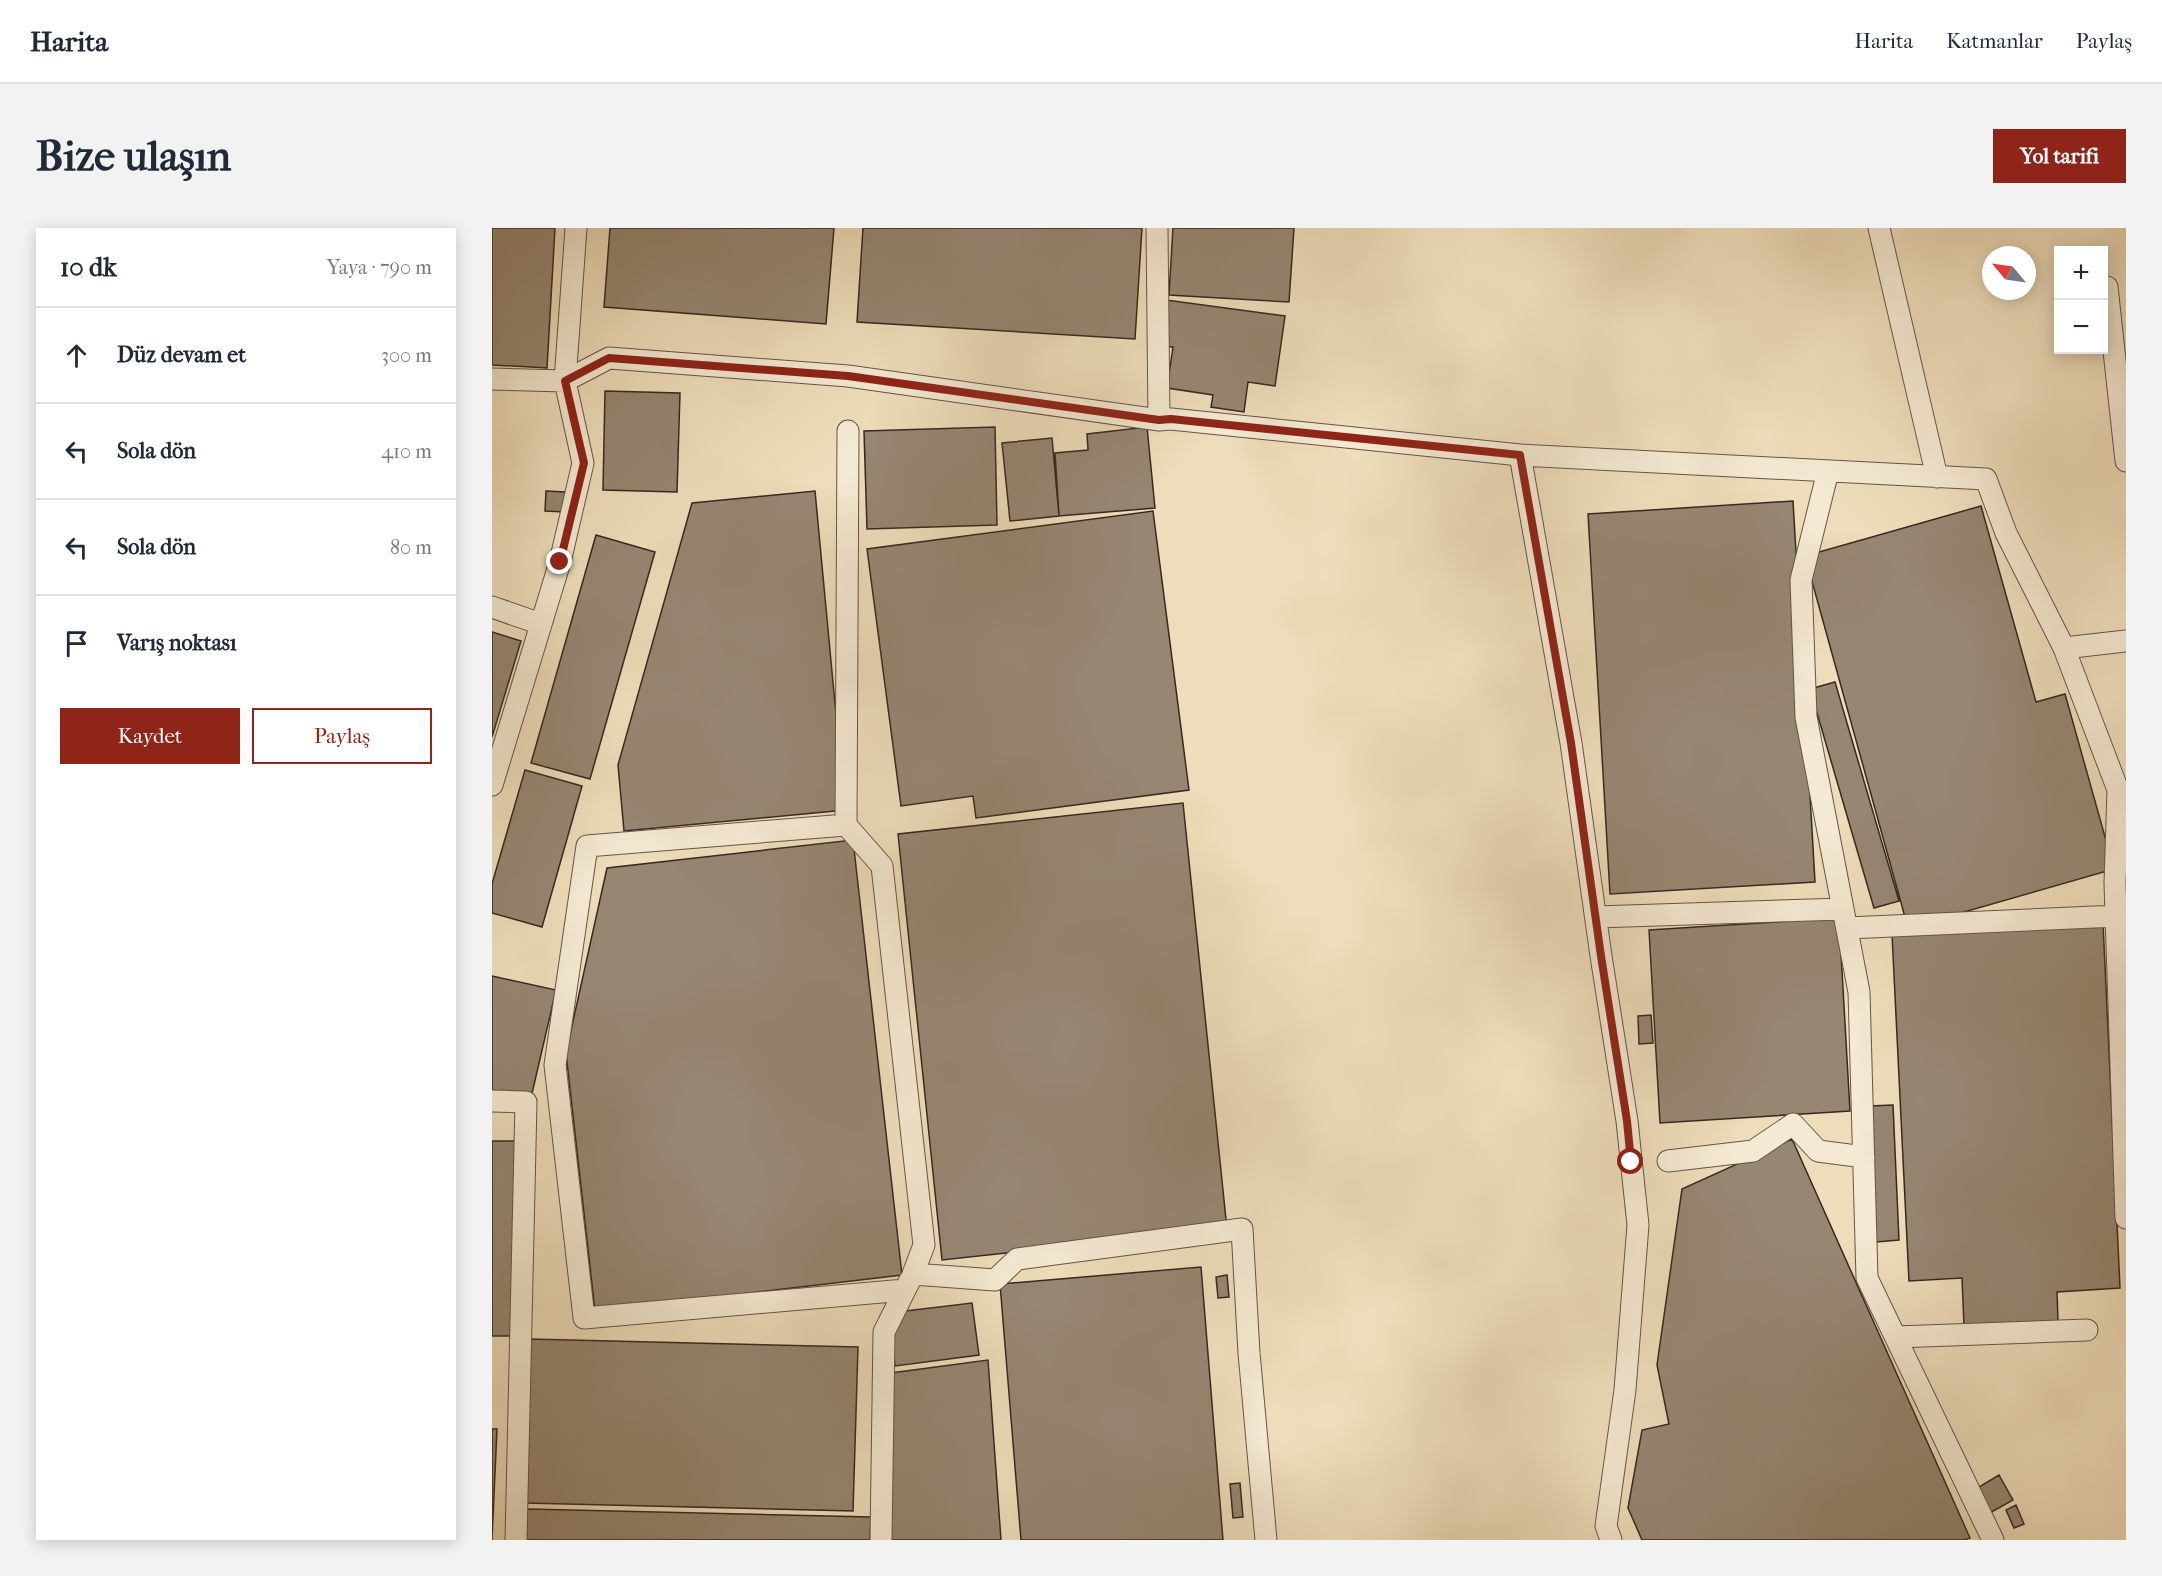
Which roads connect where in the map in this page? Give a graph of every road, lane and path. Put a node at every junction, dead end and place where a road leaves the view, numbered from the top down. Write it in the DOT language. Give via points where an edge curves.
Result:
graph roads {
  1 [pos="576,228"];
  2 [pos="1157,228"];
  3 [pos="1880,228"];
  4 [pos="2108,296"];
  5 [pos="492,379"];
  6 [pos="565,381"];
  7 [pos="1159,420"];
  8 [pos="848,431"];
  9 [pos="1520,455"];
  10 [pos="2126,461"];
  11 [pos="1828,471"];
  12 [pos="1937,477"];
  13 [pos="492,607"];
  14 [pos="541,624"];
  15 [pos="2126,641"];
  16 [pos="2064,648"];
  17 [pos="492,785"];
  18 [pos="846,825"];
  19 [pos="2117,916"];
  20 [pos="1596,917"];
  21 [pos="1845,918"];
  22 [pos="492,1101"];
  23 [pos="1864,1157"];
  24 [pos="1668,1161"];
  25 [pos="2126,1218"];
  26 [pos="909,1282"];
  27 [pos="2087,1330"];
  28 [pos="1896,1337"];
  29 [pos="516,1540"];
  30 [pos="881,1540"];
  31 [pos="1266,1540"];
  32 [pos="1611,1540"];
  33 [pos="1993,1540"];
  1 -- 6 [label="street"];
  2 -- 7 [label="street"];
  3 -- 12 [label="street"];
  4 -- 10 [label="street"];
  5 -- 6 [label="street"];
  6 -- 7 [label="street" via="609,358 848,376"];
  6 -- 14 [label="street" via="584,463"];
  7 -- 9 [label="street"];
  8 -- 18 [label="street"];
  9 -- 11 [label="street"];
  9 -- 20 [label="street" via="1571,743"];
  11 -- 12 [label="street"];
  11 -- 21 [label="street" via="1801,580 1806,717"];
  12 -- 16 [label="street" via="1986,479 2006,533"];
  13 -- 14 [label="street"];
  14 -- 17 [label="street"];
  15 -- 16 [label="street"];
  16 -- 19 [label="street" via="2118,790"];
  18 -- 26 [label="street" via="882,866 924,1245"];
  18 -- 26 [label="street" via="587,846 555,1065 584,1318"];
  19 -- 21 [label="street"];
  19 -- 25 [label="street"];
  20 -- 21 [label="street"];
  20 -- 32 [label="street" via="1627,1121 1638,1225 1625,1390 1606,1526"];
  21 -- 23 [label="street" via="1859,992"];
  22 -- 29 [label="street" via="526,1102"];
  23 -- 24 [label="street" via="1818,1151 1793,1125 1753,1151"];
  23 -- 28 [label="street" via="1868,1278"];
  26 -- 30 [label="street" via="884,1332"];
  26 -- 31 [label="street" via="995,1280 1017,1259 1242,1229"];
  27 -- 28 [label="street"];
  28 -- 33 [label="street"];
}
